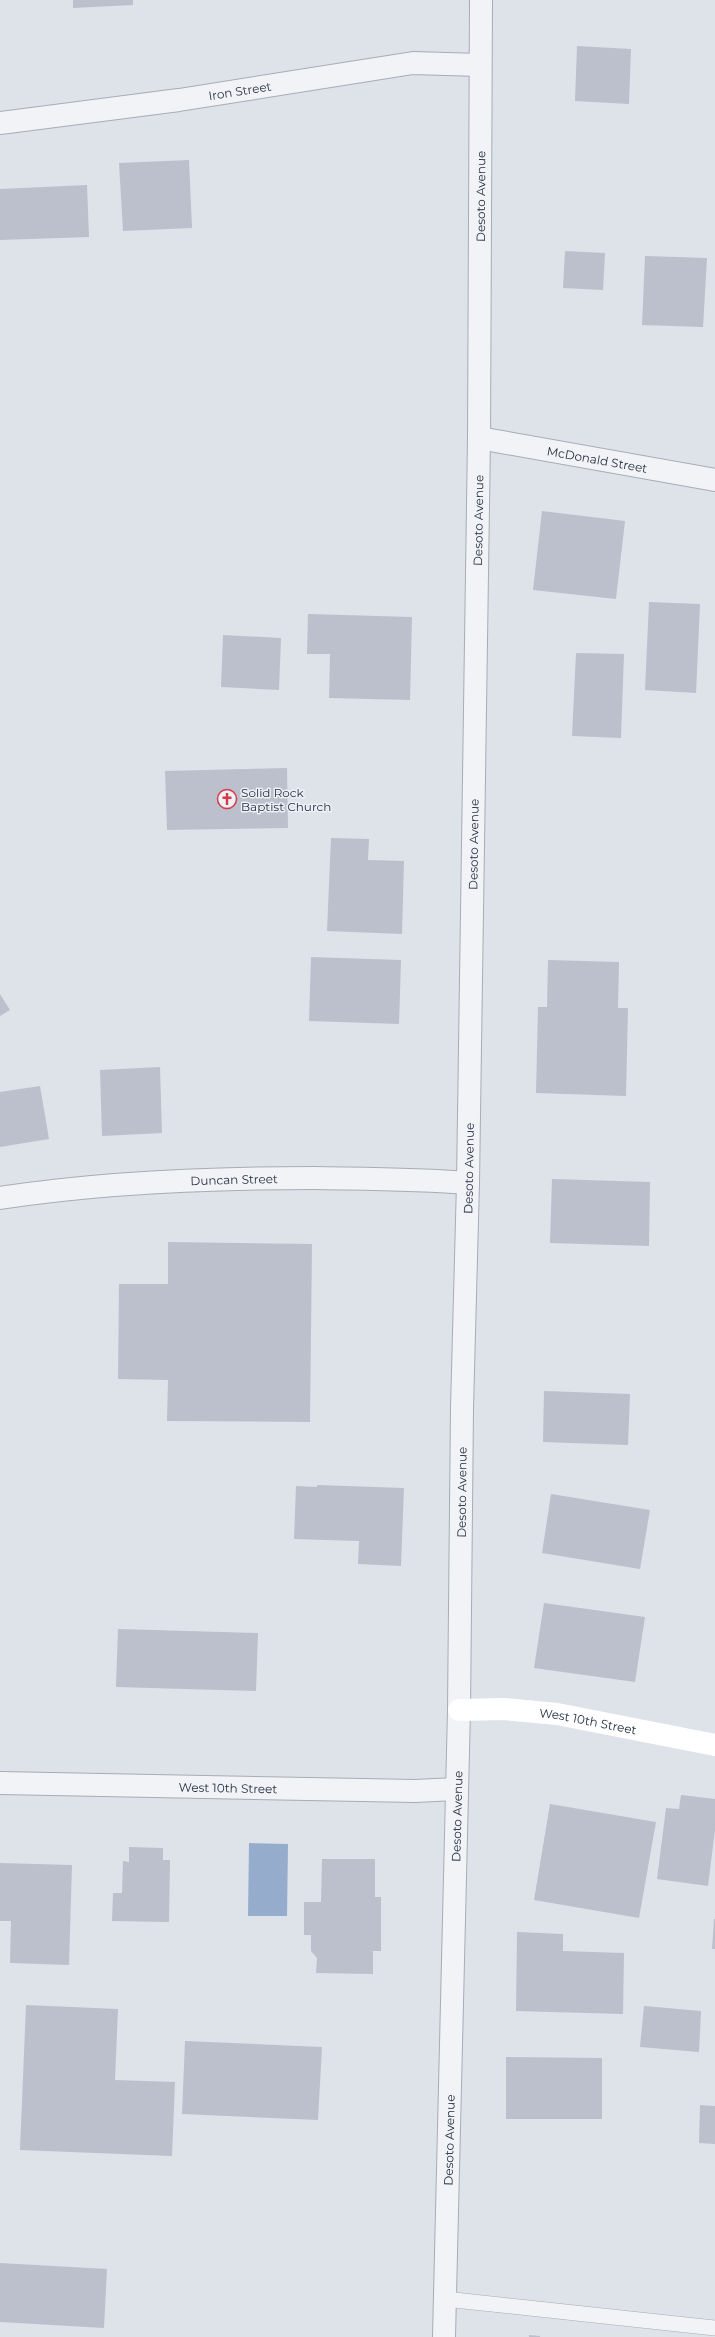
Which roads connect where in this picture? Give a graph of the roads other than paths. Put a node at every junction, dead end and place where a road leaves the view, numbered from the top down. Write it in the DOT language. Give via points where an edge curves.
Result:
graph roads {
  1 [pos="481,0"];
  2 [pos="480,65"];
  3 [pos="0,123"];
  4 [pos="479,438"];
  5 [pos="715,480"];
  6 [pos="468,1183"];
  7 [pos="0,1198"];
  8 [pos="459,1710"];
  9 [pos="715,1745"];
  10 [pos="0,1783"];
  11 [pos="456,1789"];
  12 [pos="445,2299"];
  13 [pos="715,2328"];
  14 [pos="444,2337"];
  1 -- 2 [label="street, Desoto Avenue"];
  2 -- 3 [label="street, Iron Street" via="413,63 179,100"];
  2 -- 4 [label="street, Desoto Avenue"];
  4 -- 5 [label="street, McDonald Street"];
  4 -- 6 [label="street, Desoto Avenue"];
  6 -- 7 [label="street, Duncan Street" via="418,1179 222,1178 48,1190"];
  6 -- 8 [label="street, Desoto Avenue" via="462,1408"];
  8 -- 9 [label="street, West 10th Street" via="504,1709 556,1714"];
  8 -- 11 [label="street, Desoto Avenue"];
  10 -- 11 [label="street, West 10th Street" via="408,1791"];
  11 -- 12 [label="street, Desoto Avenue"];
  12 -- 13 [label="lane"];
  12 -- 14 [label="street, Desoto Avenue"];
}
